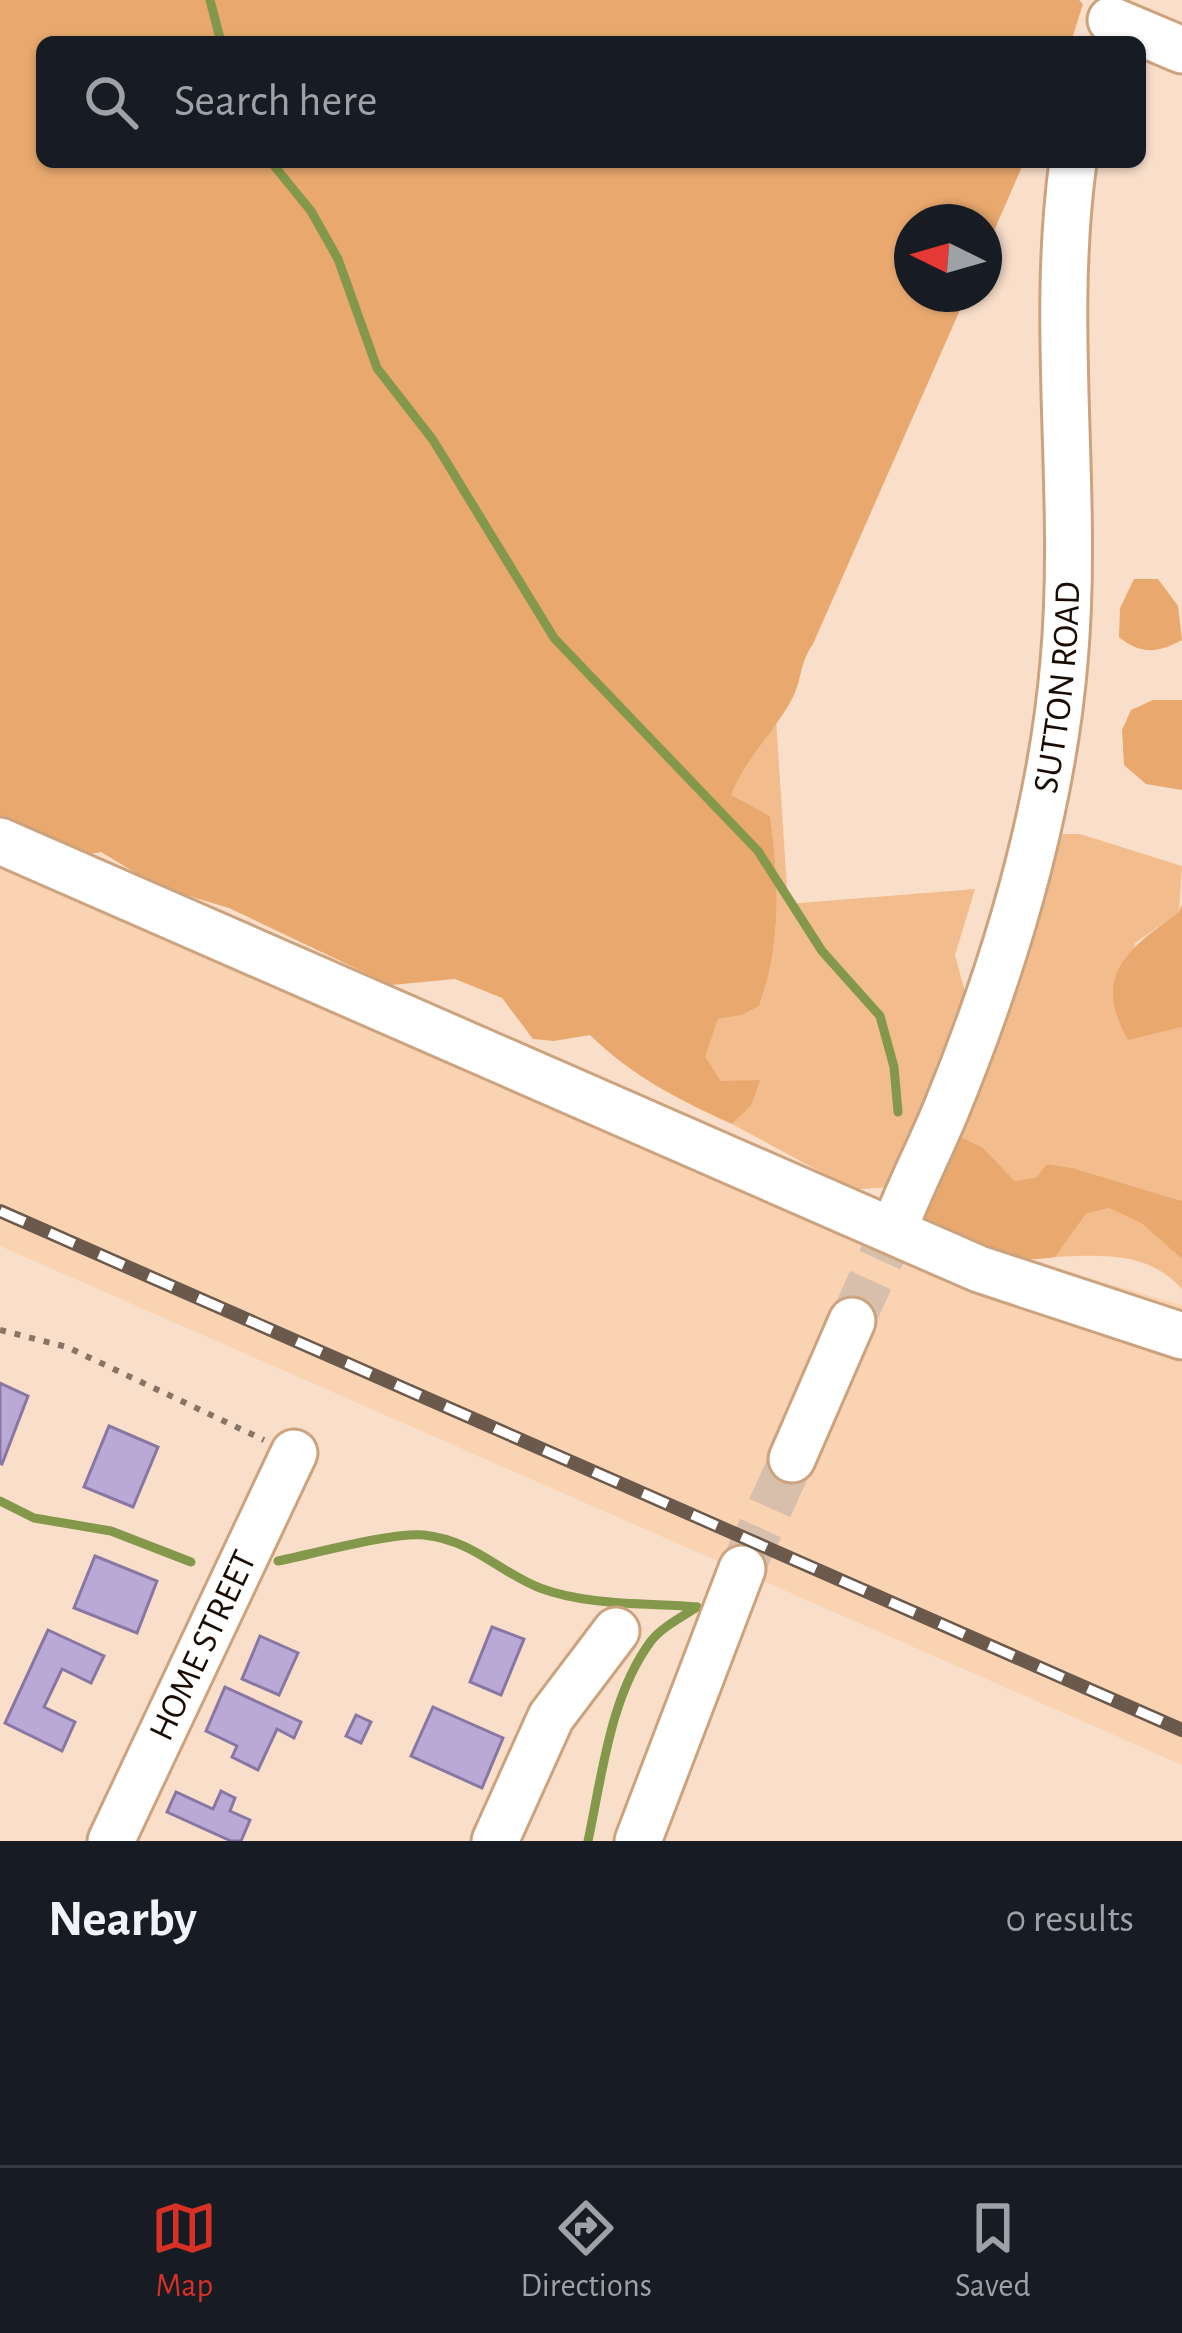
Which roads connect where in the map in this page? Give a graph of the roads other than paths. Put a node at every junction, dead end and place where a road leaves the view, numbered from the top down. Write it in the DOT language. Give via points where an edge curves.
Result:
graph roads {
  1 [pos="1112,21"];
  2 [pos="1182,50"];
  3 [pos="1072,168"];
  4 [pos="0,841"];
  5 [pos="902,1208"];
  6 [pos="852,1321"];
  7 [pos="1182,1336"];
  8 [pos="294,1453"];
  9 [pos="792,1459"];
  10 [pos="742,1569"];
  11 [pos="616,1631"];
  12 [pos="111,1841"];
  13 [pos="495,1841"];
  14 [pos="638,1841"];
  1 -- 2 [label="street"];
  3 -- 5 [label="street, SUTTON ROAD" via="1061,274 1069,596 1048,783 1005,943"];
  4 -- 7 [label="street" via="979,1269"];
  6 -- 9 [label="street"];
  8 -- 12 [label="street, HOME STREET"];
  10 -- 14 [label="street"];
  11 -- 13 [label="street" via="551,1717"];
}
